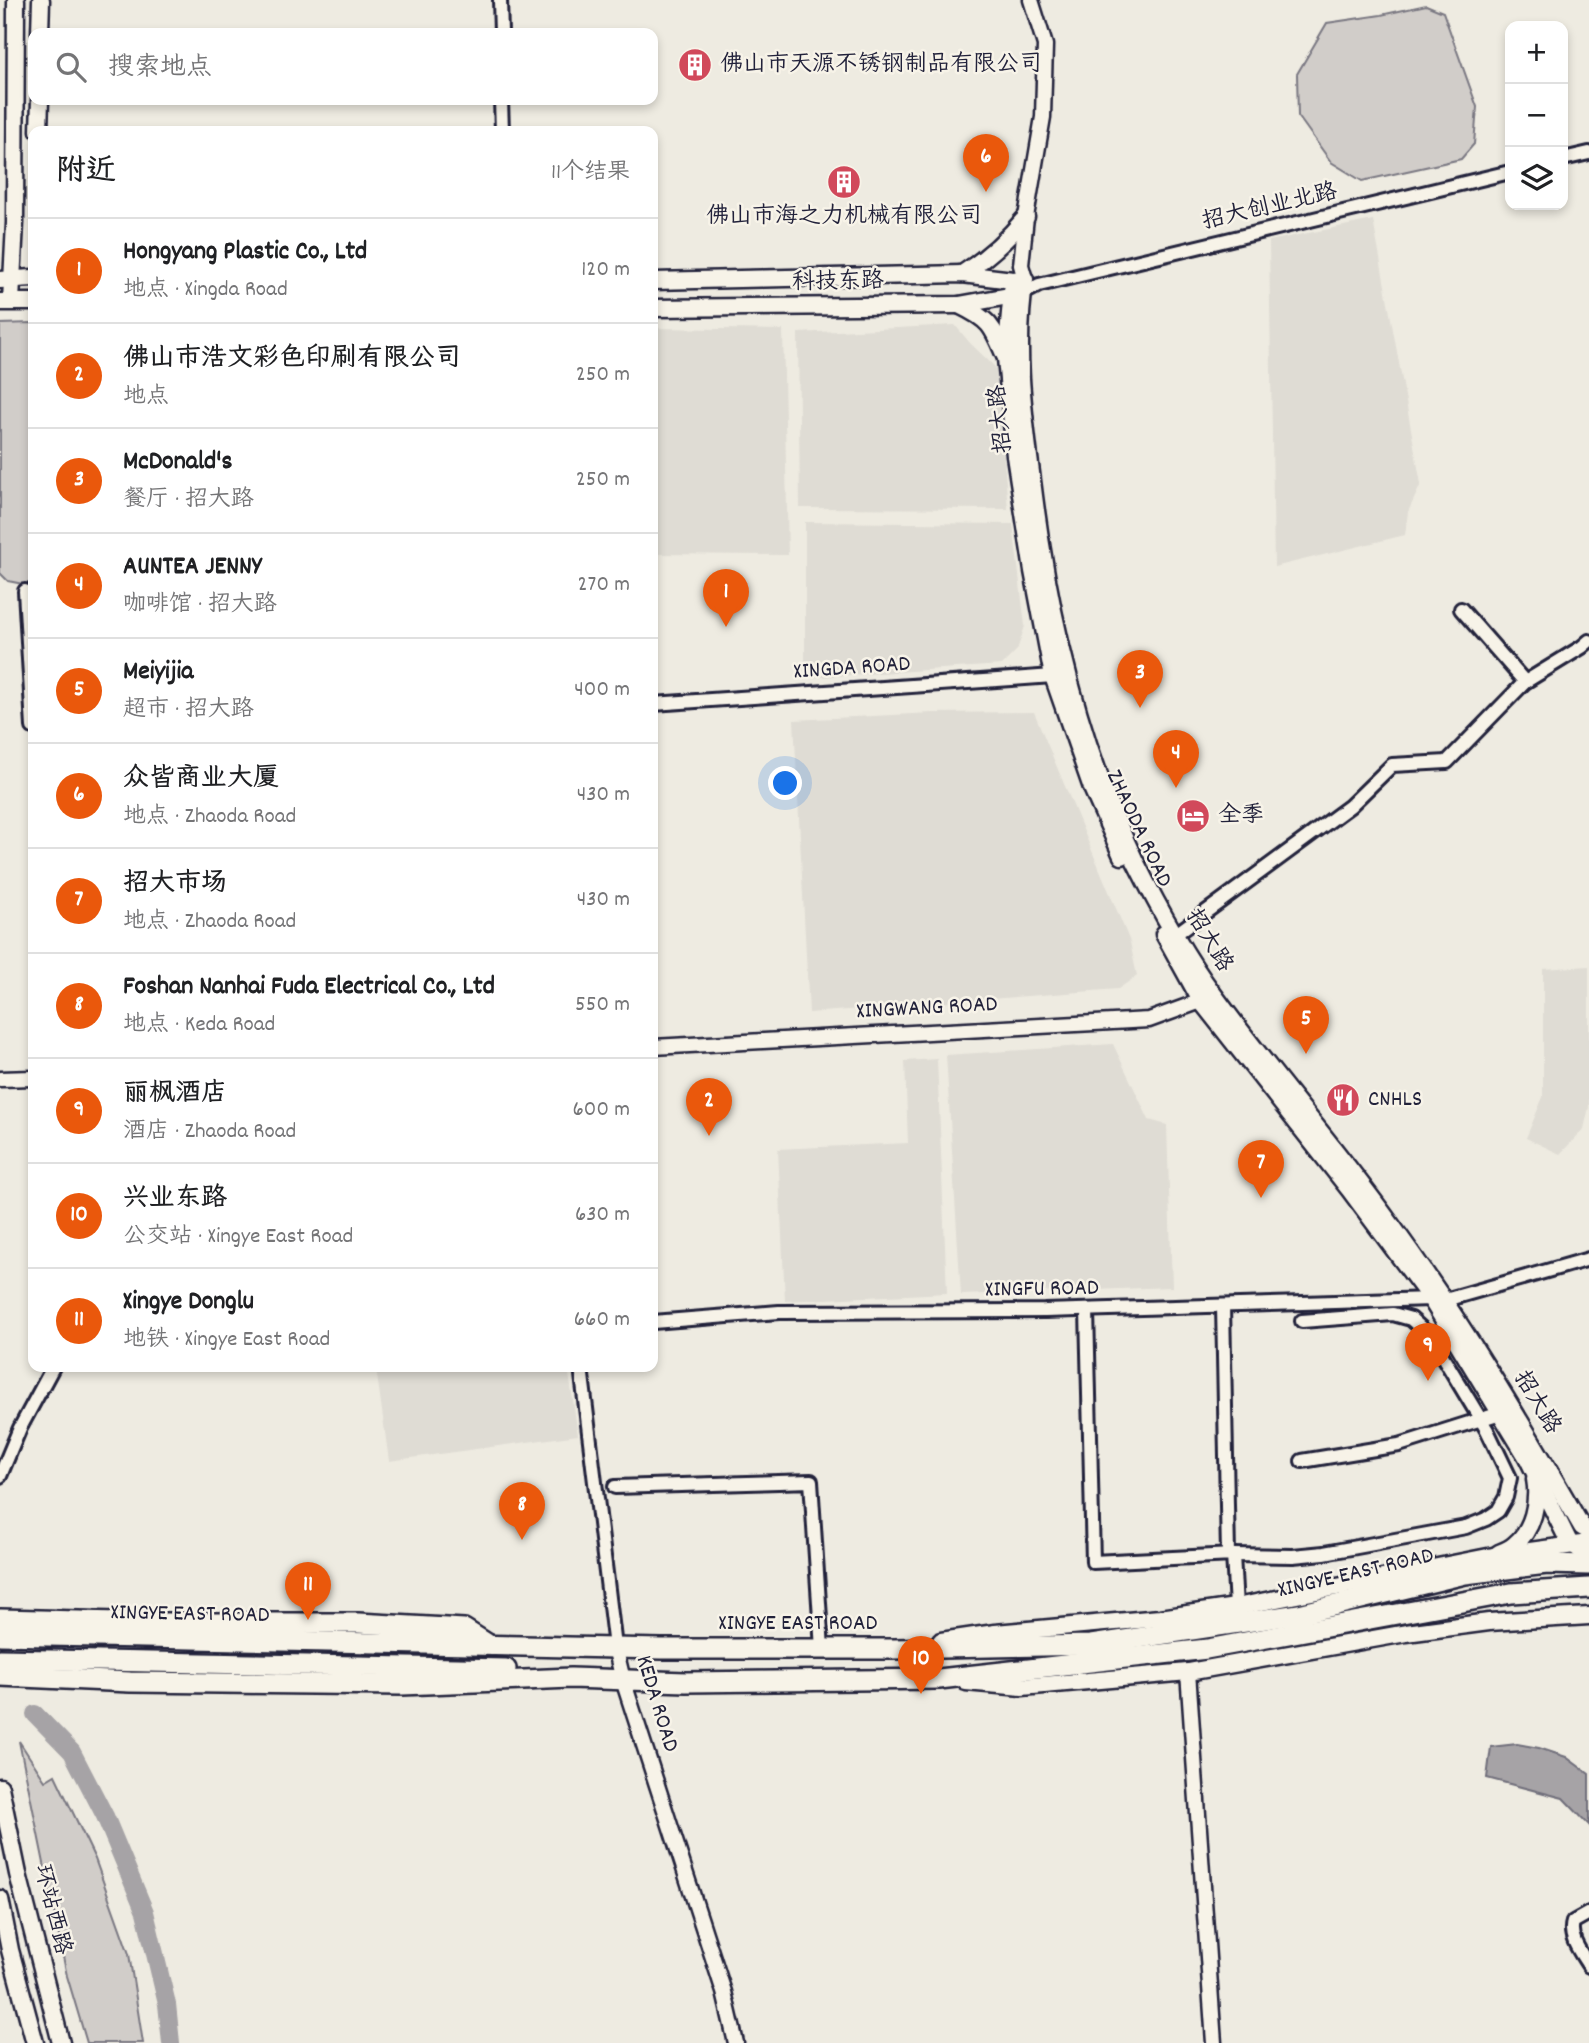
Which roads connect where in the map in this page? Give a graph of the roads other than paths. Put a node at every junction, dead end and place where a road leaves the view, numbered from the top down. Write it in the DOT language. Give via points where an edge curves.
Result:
graph roads {
  1 [pos="16,0"];
  2 [pos="41,0"];
  3 [pos="500,0"];
  4 [pos="1031,0"];
  5 [pos="40,28"];
  6 [pos="500,28"];
  7 [pos="40,105"];
  8 [pos="501,105"];
  9 [pos="40,126"];
  10 [pos="502,126"];
  11 [pos="1589,153"];
  12 [pos="1568,158"];
  13 [pos="1505,173"];
  14 [pos="1026,218"];
  15 [pos="15,223"];
  16 [pos="0,242"];
  17 [pos="962,274"];
  18 [pos="28,278"];
  19 [pos="6,280"];
  20 [pos="658,281"];
  21 [pos="1022,283"];
  22 [pos="6,302"];
  23 [pos="28,302"];
  24 [pos="959,305"];
  25 [pos="658,308"];
  26 [pos="1006,358"];
  27 [pos="25,591"];
  28 [pos="1461,609"];
  29 [pos="1589,641"];
  30 [pos="28,642"];
  31 [pos="1061,678"];
  32 [pos="1525,682"];
  33 [pos="658,704"];
  34 [pos="1176,934"];
  35 [pos="1206,996"];
  36 [pos="658,1047"];
  37 [pos="28,1078"];
  38 [pos="0,1079"];
  39 [pos="1589,1259"];
  40 [pos="1438,1300"];
  41 [pos="1223,1306"];
  42 [pos="1087,1310"];
  43 [pos="1302,1321"];
  44 [pos="658,1322"];
  45 [pos="50,1372"];
  46 [pos="582,1372"];
  47 [pos="1507,1411"];
  48 [pos="1481,1420"];
  49 [pos="1527,1457"];
  50 [pos="1302,1461"];
  51 [pos="0,1476"];
  52 [pos="615,1487"];
  53 [pos="1589,1531"];
  54 [pos="1581,1544"];
  55 [pos="1231,1555"];
  56 [pos="1493,1556"];
  57 [pos="1589,1556"];
  58 [pos="1589,1565"];
  59 [pos="1589,1588"];
  60 [pos="1236,1606"];
  61 [pos="1585,1617"];
  62 [pos="0,1619"];
  63 [pos="0,1635"];
  64 [pos="487,1644"];
  65 [pos="615,1647"];
  66 [pos="683,1648"];
  67 [pos="822,1648"];
  68 [pos="894,1649"];
  69 [pos="0,1660"];
  70 [pos="1188,1672"];
  71 [pos="0,1676"];
  72 [pos="571,1678"];
  73 [pos="939,1679"];
  74 [pos="623,1680"];
  75 [pos="686,1682"];
  76 [pos="0,1787"];
  77 [pos="0,1899"];
  78 [pos="1589,1913"];
  79 [pos="1589,1966"];
  80 [pos="35,2043"];
  81 [pos="61,2043"];
  82 [pos="736,2043"];
  83 [pos="1214,2043"];
  1 -- 15 [label="main road"];
  2 -- 5 [label="main road"];
  3 -- 6 [label="street"];
  4 -- 14 [label="street, ZHAODA ROAD" via="1045,45 1043,117"];
  7 -- 9 [label="main road"];
  8 -- 10 [label="street"];
  11 -- 12 [label="street"];
  13 -- 21 [label="street, 招大创业北路"];
  14 -- 17 [label="main road" via="987,258"];
  14 -- 21 [label="street, ZHAODA ROAD"];
  15 -- 16 [label="main road"];
  15 -- 19 [label="main road"];
  17 -- 20 [label="main road"];
  17 -- 21 [label="main road"];
  18 -- 19 [label="main road"];
  19 -- 22 [label="main road"];
  21 -- 24 [label="main road, 科技东路"];
  21 -- 26 [label="main road, ZHAODA ROAD"];
  21 -- 31 [label="main road, 招大路" via="1020,386"];
  22 -- 23 [label="main road"];
  24 -- 25 [label="main road, 科技东路"];
  24 -- 26 [label="main road" via="993,328"];
  26 -- 31 [label="main road, ZHAODA ROAD" via="1033,571"];
  27 -- 30 [label="street"];
  28 -- 32 [label="street"];
  29 -- 32 [label="street"];
  31 -- 33 [label="street, XINGDA ROAD"];
  31 -- 34 [label="main road, 招大路" via="1130,849"];
  31 -- 35 [label="main road, ZHAODA ROAD" via="1092,788 1123,859"];
  32 -- 34 [label="street" via="1447,762 1392,765 1350,806"];
  34 -- 35 [label="main road, 招大路"];
  35 -- 36 [label="street, XINGWANG ROAD" via="1149,1020"];
  35 -- 40 [label="main road, ZHAODA ROAD"];
  37 -- 38 [label="street"];
  39 -- 40 [label="street, XINGFU ROAD"];
  40 -- 41 [label="street, XINGFU ROAD"];
  40 -- 47 [label="main road, ZHAODA ROAD"];
  41 -- 42 [label="street, XINGFU ROAD"];
  41 -- 55 [label="street"];
  42 -- 44 [label="street, XINGFU ROAD" via="779,1312"];
  42 -- 55 [label="street" via="1093,1562"];
  43 -- 48 [label="street" via="1393,1314 1412,1319 1431,1337"];
  45 -- 51 [label="street"];
  46 -- 65 [label="street, KEDA ROAD"];
  47 -- 48 [label="street"];
  47 -- 49 [label="main road, ZHAODA ROAD"];
  47 -- 53 [label="main road, 招大路" via="1582,1527"];
  48 -- 50 [label="street" via="1399,1445"];
  48 -- 55 [label="street" via="1510,1479 1498,1511 1486,1519 1466,1527 1324,1553"];
  49 -- 54 [label="main road" via="1569,1542"];
  49 -- 56 [label="main road" via="1536,1482 1528,1530 1514,1546"];
  52 -- 67 [label="street" via="811,1480"];
  54 -- 56 [label="main road"];
  54 -- 57 [label="main road"];
  55 -- 60 [label="street"];
  56 -- 60 [label="main road"];
  58 -- 68 [label="main road, XINGYE EAST ROAD" via="1547,1564 1465,1574 1299,1614 1091,1645"];
  59 -- 73 [label="main road" via="1511,1593 1207,1648"];
  60 -- 68 [label="main road"];
  61 -- 70 [label="main road" via="1489,1622 1406,1633"];
  62 -- 64 [label="main road" via="358,1623 464,1629"];
  63 -- 64 [label="main road, XINGYE EAST ROAD"];
  64 -- 65 [label="main road, XINGYE EAST ROAD"];
  65 -- 66 [label="main road, XINGYE EAST ROAD"];
  65 -- 74 [label="street, KEDA ROAD"];
  66 -- 67 [label="main road, XINGYE EAST ROAD"];
  66 -- 75 [label="main road" via="673,1653 673,1669"];
  67 -- 68 [label="main road, XINGYE EAST ROAD"];
  69 -- 72 [label="main road" via="565,1670"];
  70 -- 73 [label="main road" via="1022,1687"];
  70 -- 83 [label="street"];
  71 -- 72 [label="main road" via="394,1685"];
  72 -- 74 [label="main road"];
  73 -- 75 [label="main road"];
  74 -- 75 [label="main road"];
  74 -- 82 [label="street, KEDA ROAD" via="724,1992"];
  76 -- 81 [label="main road, 环站西路"];
  77 -- 80 [label="main road, 环站西路"];
  78 -- 79 [label="street" via="1573,1922 1571,1930"];
}
